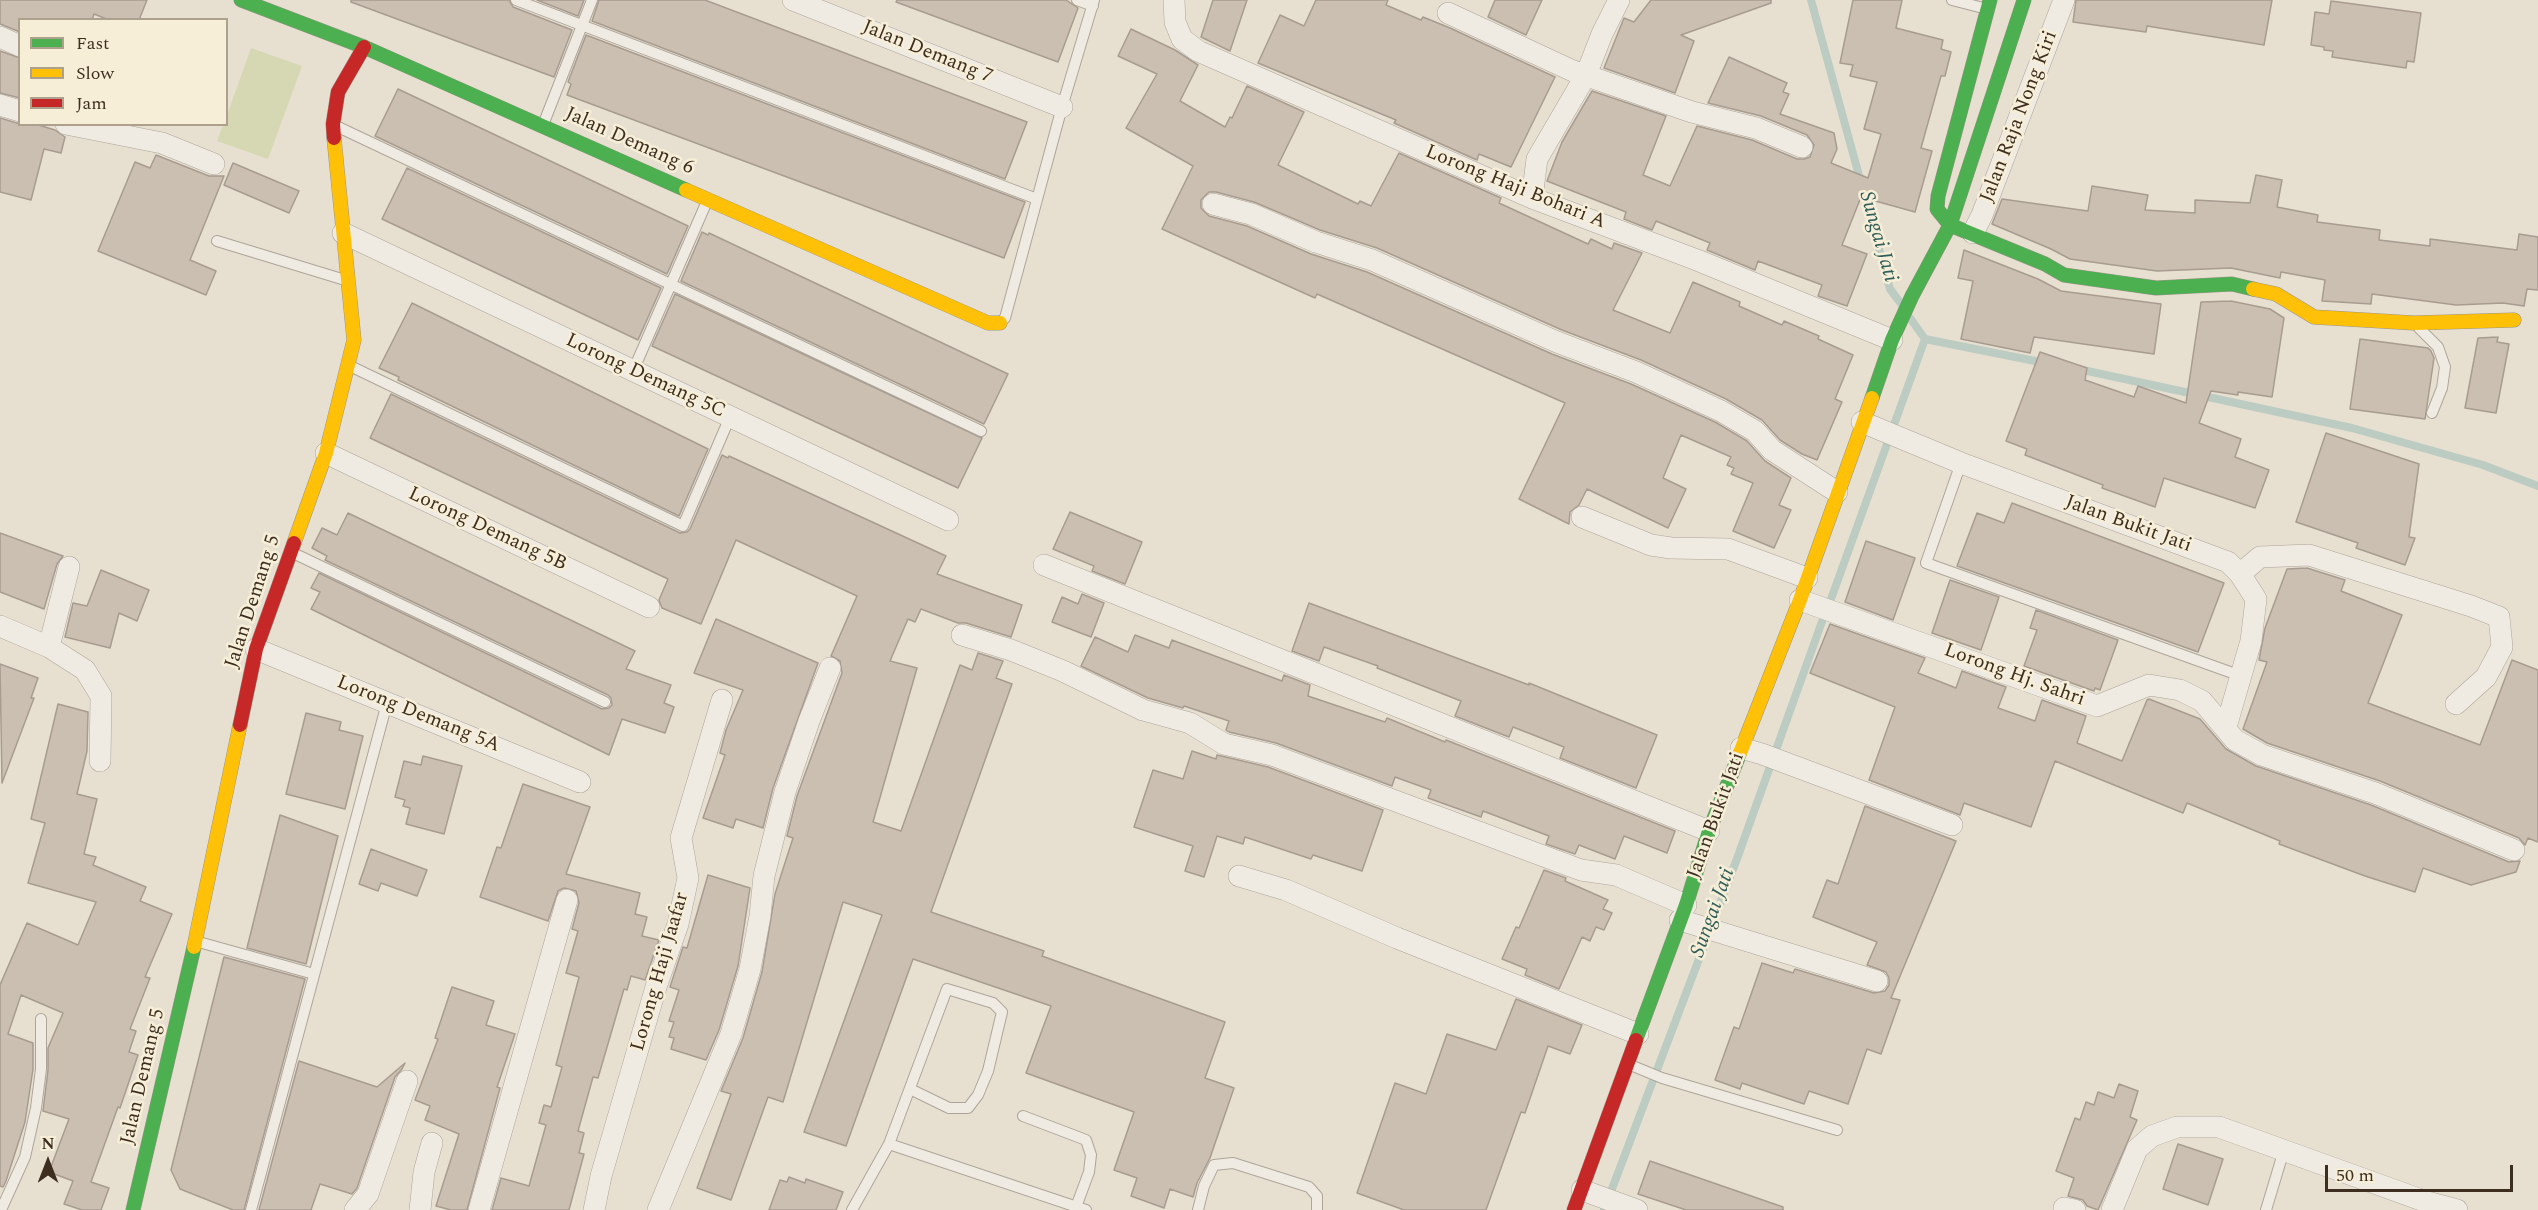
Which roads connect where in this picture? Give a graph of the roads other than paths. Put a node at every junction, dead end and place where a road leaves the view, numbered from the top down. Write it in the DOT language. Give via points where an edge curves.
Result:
graph roads {
  1 [pos="242,0"];
  2 [pos="516,0"];
  3 [pos="592,0"];
  4 [pos="793,0"];
  5 [pos="1077,0"];
  6 [pos="1174,0"];
  7 [pos="1619,0"];
  8 [pos="1952,0"];
  9 [pos="2024,0"];
  10 [pos="2064,0"];
  11 [pos="1093,3"];
  12 [pos="1989,5"];
  13 [pos="1448,13"];
  14 [pos="582,25"];
  15 [pos="0,37"];
  16 [pos="18,45"];
  17 [pos="364,46"];
  18 [pos="1586,75"];
  19 [pos="0,105"];
  20 [pos="1062,107"];
  21 [pos="18,110"];
  22 [pos="333,124"];
  23 [pos="543,125"];
  24 [pos="76,126"];
  25 [pos="1802,147"];
  26 [pos="214,164"];
  27 [pos="1532,198"];
  28 [pos="708,199"];
  29 [pos="1037,199"];
  30 [pos="1213,204"];
  31 [pos="1950,225"];
  32 [pos="343,233"];
  33 [pos="1973,233"];
  34 [pos="218,241"];
  35 [pos="348,281"];
  36 [pos="671,284"];
  37 [pos="2514,320"];
  38 [pos="999,323"];
  39 [pos="2414,323"];
  40 [pos="1895,335"];
  41 [pos="348,364"];
  42 [pos="633,371"];
  43 [pos="2432,413"];
  44 [pos="729,417"];
  45 [pos="1862,422"];
  46 [pos="981,431"];
  47 [pos="326,453"];
  48 [pos="1960,463"];
  49 [pos="1837,492"];
  50 [pos="1582,517"];
  51 [pos="948,520"];
  52 [pos="291,552"];
  53 [pos="1044,565"];
  54 [pos="69,567"];
  55 [pos="2240,574"];
  56 [pos="1807,578"];
  57 [pos="1800,600"];
  58 [pos="649,607"];
  59 [pos="0,626"];
  60 [pos="962,635"];
  61 [pos="49,647"];
  62 [pos="256,649"];
  63 [pos="830,668"];
  64 [pos="2241,676"];
  65 [pos="722,700"];
  66 [pos="605,702"];
  67 [pos="387,703"];
  68 [pos="2456,705"];
  69 [pos="2226,727"];
  70 [pos="1741,748"];
  71 [pos="100,761"];
  72 [pos="580,782"];
  73 [pos="1952,825"];
  74 [pos="1708,831"];
  75 [pos="2514,850"];
  76 [pos="1239,876"];
  77 [pos="567,900"];
  78 [pos="1688,917"];
  79 [pos="195,941"];
  80 [pos="314,974"];
  81 [pos="1877,981"];
  82 [pos="40,1019"];
  83 [pos="1638,1034"];
  84 [pos="1628,1064"];
  85 [pos="406,1081"];
  86 [pos="910,1089"];
  87 [pos="1023,1116"];
  88 [pos="1837,1130"];
  89 [pos="432,1143"];
  90 [pos="889,1144"];
  91 [pos="2284,1150"];
  92 [pos="1598,1197"];
  93 [pos="136,1208"];
  94 [pos="1081,1208"];
  95 [pos="1,1210"];
  96 [pos="251,1210"];
  97 [pos="355,1210"];
  98 [pos="420,1210"];
  99 [pos="479,1210"];
  100 [pos="594,1210"];
  101 [pos="658,1210"];
  102 [pos="852,1210"];
  103 [pos="1198,1210"];
  104 [pos="1317,1210"];
  105 [pos="1574,1210"];
  106 [pos="1636,1210"];
  107 [pos="2112,1210"];
  108 [pos="2266,1210"];
  109 [pos="2457,1210"];
  1 -- 17 [label="street, Jalan Demang 6"];
  2 -- 14 [label="lane"];
  3 -- 14 [label="lane"];
  4 -- 20 [label="street, Jalan Demang 7"];
  5 -- 11 [label="lane"];
  6 -- 27 [label="street, Lorong Haji Bohari A" via="1175,22 1182,39 1198,51"];
  7 -- 18 [label="street"];
  8 -- 12 [label="lane"];
  9 -- 31 [label="street, Jalan Bukit Jati"];
  10 -- 33 [label="street, Jalan Raja Nong Kiri"];
  11 -- 20 [label="lane"];
  12 -- 31 [label="street" via="1938,196 1937,209"];
  13 -- 18 [label="street"];
  14 -- 23 [label="lane"];
  14 -- 29 [label="lane"];
  15 -- 16 [label="street"];
  17 -- 22 [label="street, Jalan Demang 5" via="338,92"];
  17 -- 23 [label="street, Jalan Demang 6"];
  18 -- 25 [label="street" via="1692,112 1756,128"];
  18 -- 27 [label="street" via="1537,159"];
  19 -- 21 [label="street"];
  20 -- 29 [label="lane"];
  22 -- 32 [label="street, Jalan Demang 5"];
  22 -- 36 [label="lane"];
  23 -- 28 [label="street, Jalan Demang 6"];
  24 -- 26 [label="street" via="162,143"];
  27 -- 40 [label="street, Lorong Haji Bohari A"];
  28 -- 36 [label="lane"];
  28 -- 38 [label="street, Jalan Demang 6" via="988,323"];
  29 -- 38 [label="lane" via="1005,318"];
  30 -- 49 [label="street" via="1251,214 1316,242 1372,260 1721,411 1755,431 1772,450"];
  31 -- 33 [label="street"];
  31 -- 40 [label="street, Jalan Bukit Jati"];
  32 -- 35 [label="street, Jalan Demang 5"];
  32 -- 42 [label="street, Lorong Demang 5C"];
  33 -- 39 [label="street" via="2064,275 2156,288 2232,284 2276,294 2314,317"];
  34 -- 35 [label="lane"];
  35 -- 41 [label="street, Jalan Demang 5" via="354,340"];
  36 -- 42 [label="lane"];
  36 -- 46 [label="lane"];
  37 -- 39 [label="street"];
  39 -- 43 [label="lane" via="2438,347 2445,367"];
  40 -- 45 [label="street, Jalan Bukit Jati"];
  41 -- 44 [label="lane" via="683,526"];
  41 -- 47 [label="street, Jalan Demang 5"];
  42 -- 44 [label="street, Lorong Demang 5C"];
  44 -- 51 [label="street, Lorong Demang 5C"];
  45 -- 48 [label="street, Jalan Bukit Jati"];
  45 -- 49 [label="street, Jalan Bukit Jati"];
  47 -- 52 [label="street, Jalan Demang 5"];
  47 -- 58 [label="street, Lorong Demang 5B"];
  48 -- 55 [label="street, Jalan Bukit Jati" via="2228,562"];
  48 -- 64 [label="lane" via="1926,563"];
  49 -- 56 [label="street, Jalan Bukit Jati"];
  50 -- 56 [label="street" via="1651,545 1728,549"];
  52 -- 62 [label="street, Jalan Demang 5"];
  52 -- 66 [label="lane"];
  53 -- 74 [label="street"];
  54 -- 61 [label="street"];
  55 -- 64 [label="street, Jalan Bukit Jati" via="2256,599"];
  55 -- 68 [label="street" via="2260,557 2309,555 2499,617 2502,647 2486,677"];
  56 -- 57 [label="street, Jalan Bukit Jati"];
  57 -- 69 [label="street, Lorong Hj. Sahri" via="2097,706 2149,685 2180,690 2202,701"];
  57 -- 70 [label="street, Jalan Bukit Jati"];
  59 -- 61 [label="street"];
  60 -- 78 [label="street" via="1063,671 1143,710 1190,723 1224,744 1272,755 1581,870 1616,875"];
  61 -- 71 [label="street" via="85,670 101,696"];
  62 -- 67 [label="street, Lorong Demang 5A"];
  62 -- 79 [label="street, Jalan Demang 5"];
  63 -- 101 [label="street" via="785,792 764,876 750,969 731,1035"];
  64 -- 69 [label="street, Jalan Bukit Jati"];
  65 -- 100 [label="street, Lorong Haji Jaafar" via="681,838 688,878 678,924"];
  67 -- 72 [label="street, Lorong Demang 5A"];
  67 -- 80 [label="lane"];
  69 -- 75 [label="street, Lorong Hj. Sahri" via="2235,740 2262,755 2375,793"];
  70 -- 73 [label="street"];
  70 -- 74 [label="street, Jalan Bukit Jati"];
  74 -- 78 [label="street, Jalan Bukit Jati"];
  76 -- 83 [label="street" via="1286,890"];
  77 -- 99 [label="street"];
  78 -- 81 [label="street" via="1720,933"];
  78 -- 83 [label="street, Jalan Bukit Jati"];
  79 -- 80 [label="lane"];
  79 -- 93 [label="street, Jalan Demang 5"];
  80 -- 96 [label="lane"];
  82 -- 95 [label="lane" via="41,1069 36,1108 25,1156"];
  83 -- 84 [label="street, Jalan Bukit Jati"];
  84 -- 88 [label="lane" via="1662,1078"];
  84 -- 92 [label="street, Jalan Bukit Jati"];
  85 -- 97 [label="street" via="368,1194"];
  86 -- 86 [label="lane" via="946,989 993,1003 1002,1012 988,1071 968,1108 949,1108"];
  86 -- 90 [label="lane"];
  87 -- 94 [label="lane" via="1086,1140 1091,1155"];
  89 -- 98 [label="street"];
  90 -- 94 [label="lane"];
  90 -- 102 [label="lane"];
  91 -- 107 [label="street" via="2219,1127 2177,1127 2152,1136 2137,1149"];
  91 -- 108 [label="lane"];
  91 -- 109 [label="street"];
  92 -- 105 [label="street, Jalan Bukit Jati"];
  92 -- 106 [label="street"];
  103 -- 104 [label="lane" via="1214,1165 1233,1163 1309,1187 1317,1196"];
}
